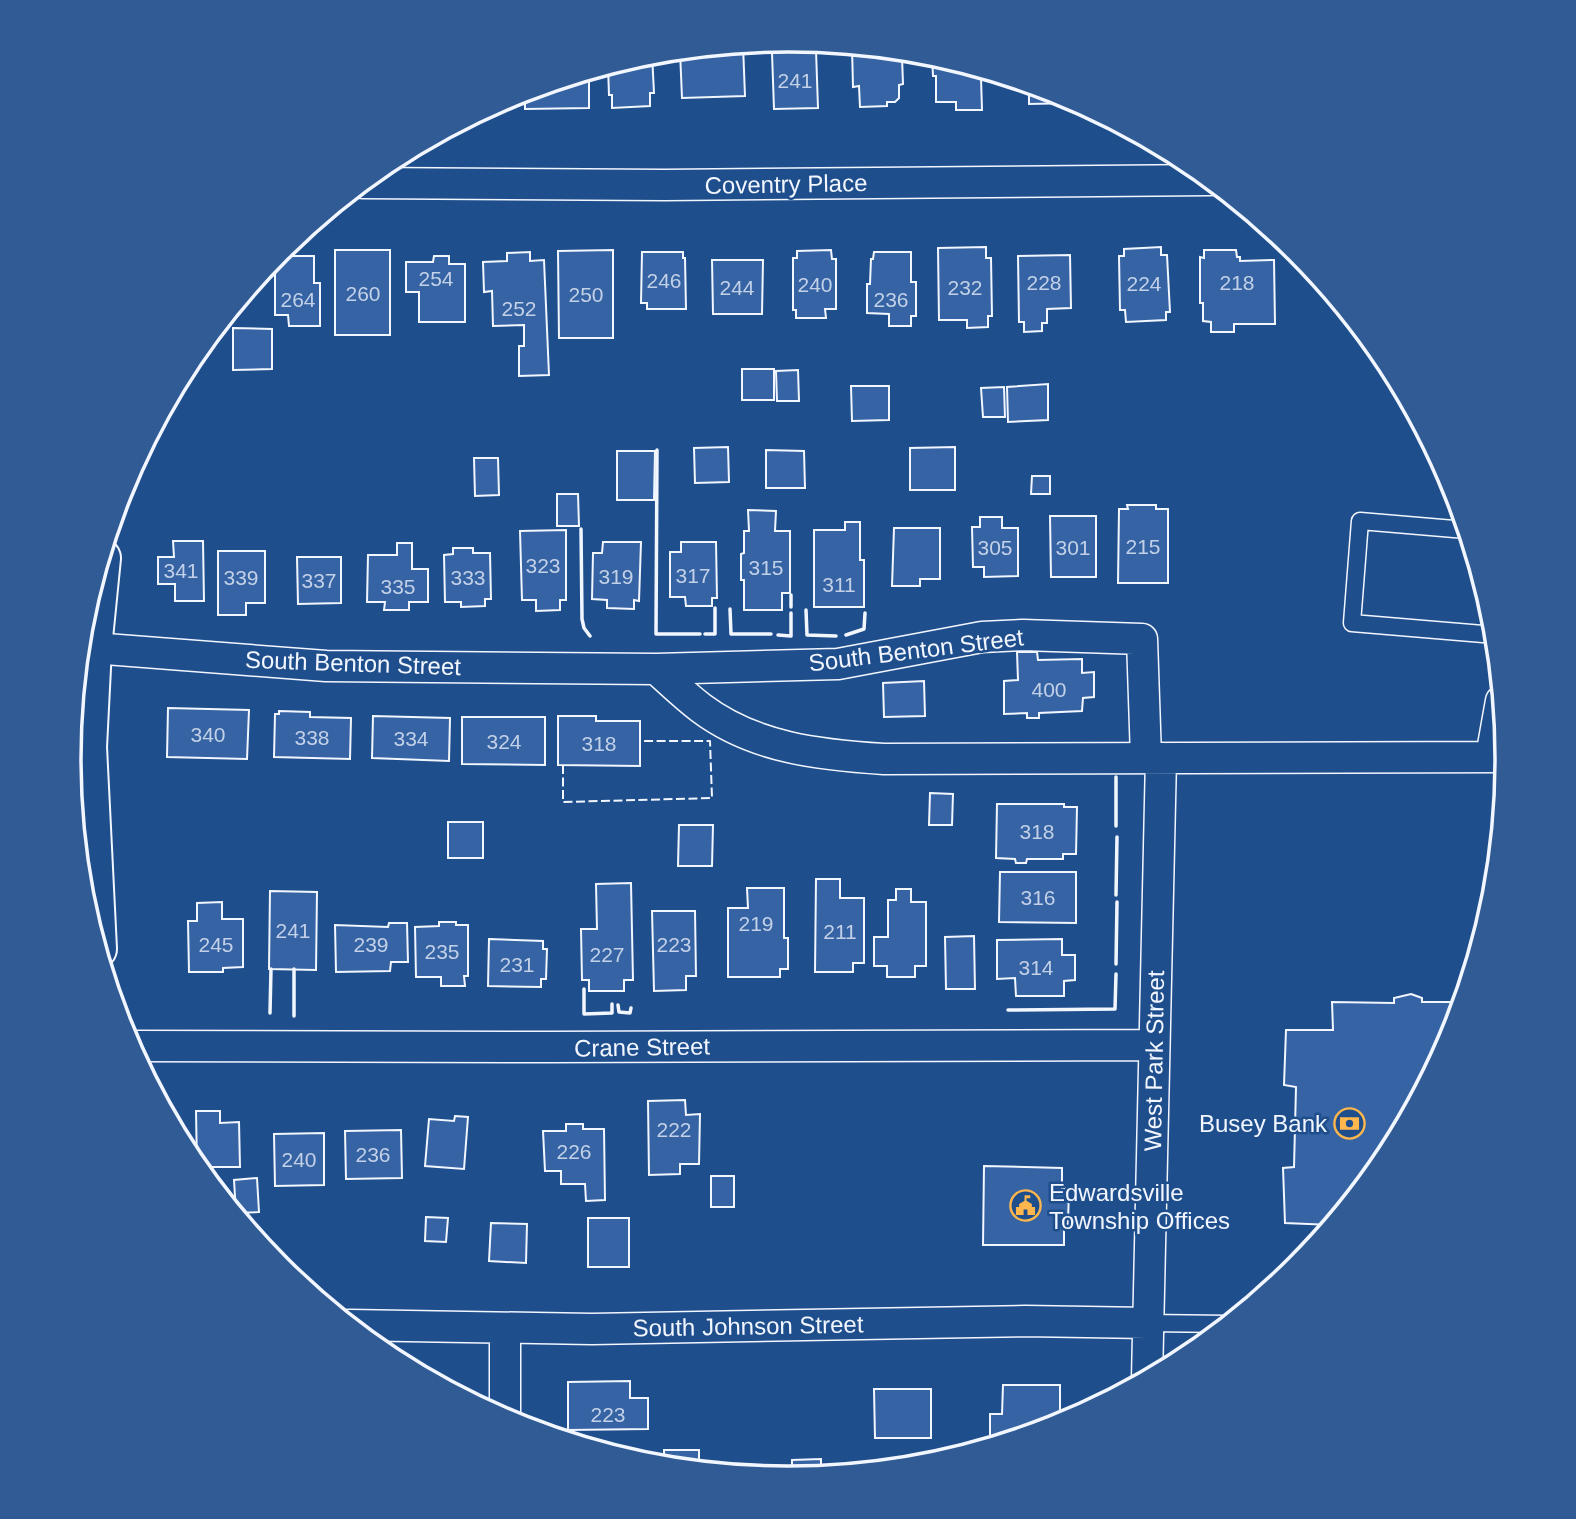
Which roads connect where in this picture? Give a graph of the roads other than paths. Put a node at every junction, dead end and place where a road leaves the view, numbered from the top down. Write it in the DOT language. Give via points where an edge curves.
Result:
graph roads {
  1 [pos="1192,180"];
  2 [pos="380,183"];
  3 [pos="1456,529"];
  4 [pos="1483,634"];
  5 [pos="90,647"];
  6 [pos="656,669"];
  7 [pos="86,675"];
  8 [pos="1495,757"];
  9 [pos="1154,758"];
  10 [pos="94,893"];
  11 [pos="1154,1045"];
  12 [pos="142,1046"];
  13 [pos="1147,1323"];
  14 [pos="1213,1324"];
  15 [pos="365,1325"];
  16 [pos="505,1329"];
  17 [pos="1147,1369"];
  18 [pos="505,1408"];
  1 -- 2 [label="street, Coventry Place"];
  3 -- 4 [label="lane" via="1360,521 1352,623"];
  5 -- 6 [label="street, South Benton Street" via="326,666"];
  6 -- 9 [label="street" via="701,709 736,730 781,746 830,755"];
  6 -- 9 [label="street, South Benton Street" via="838,664 995,636 1142,639"];
  7 -- 10 [label="street"];
  8 -- 9 [label="street"];
  9 -- 11 [label="street, West Park Street"];
  11 -- 12 [label="street, Crane Street"];
  11 -- 13 [label="street, West Park Street"];
  13 -- 14 [label="lane"];
  13 -- 16 [label="street, South Johnson Street"];
  13 -- 17 [label="street, West Park Street"];
  15 -- 16 [label="street, South Johnson Street"];
  16 -- 18 [label="street"];
}
